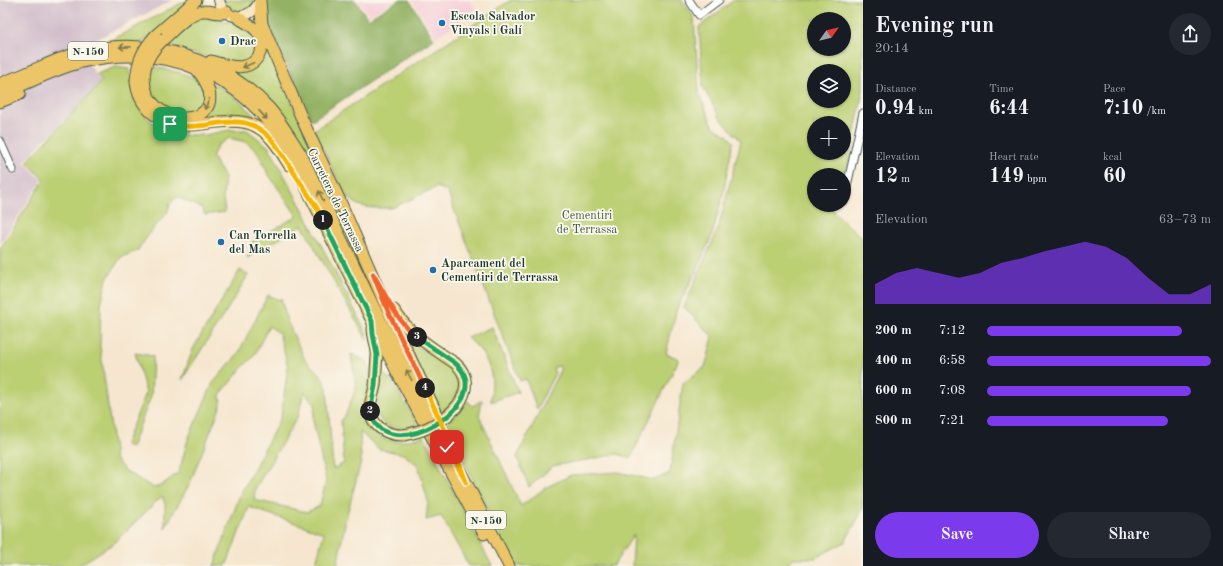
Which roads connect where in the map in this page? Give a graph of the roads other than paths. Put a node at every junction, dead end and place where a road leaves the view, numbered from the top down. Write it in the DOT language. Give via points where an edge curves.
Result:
graph roads {
  1 [pos="196,0"];
  2 [pos="219,0"];
  3 [pos="260,0"];
  4 [pos="690,0"];
  5 [pos="719,0"];
  6 [pos="231,14"];
  7 [pos="161,36"];
  8 [pos="178,53"];
  9 [pos="83,62"];
  10 [pos="197,69"];
  11 [pos="140,80"];
  12 [pos="1,86"];
  13 [pos="0,102"];
  14 [pos="863,113"];
  15 [pos="0,142"];
  16 [pos="851,168"];
  17 [pos="13,170"];
  18 [pos="317,208"];
  19 [pos="373,274"];
  20 [pos="372,321"];
  21 [pos="377,355"];
  22 [pos="430,434"];
  23 [pos="466,482"];
  24 [pos="502,566"];
  25 [pos="508,566"];
  1 -- 7 [label="main road"];
  2 -- 6 [label="street" via="222,7"];
  3 -- 6 [label="street" via="248,15"];
  3 -- 19 [label="main road" via="262,24 266,35"];
  4 -- 5 [label="street" via="699,14"];
  6 -- 7 [label="main road" via="198,12"];
  6 -- 8 [label="main road, one-way" via="256,30 261,39 260,55 250,65 231,66"];
  7 -- 11 [label="main road, bridge" via="144,50 139,60"];
  8 -- 12 [label="main road, Carretera de Terrassa / N-150, one-way" via="130,47 92,50 62,58"];
  23 -- 8 [label="main road, Carretera de Terrassa / N-150, one-way" via="406,370 287,131 263,102 236,80 212,66"];
  9 -- 10 [label="main road, Carretera de Terrassa / N-150" via="114,57 151,58 168,60"];
  9 -- 12 [label="main road, Carretera de Terrassa / N-150"];
  9 -- 13 [label="main road" via="53,80"];
  10 -- 11 [label="main road, one-way" via="210,93 209,101 200,113 188,118 171,116 157,107"];
  10 -- 18 [label="main road, Carretera de Terrassa / N-150, one-way" via="235,89 265,117 286,146"];
  11 -- 18 [label="main road" via="137,89 144,104 165,122 186,126 238,122 261,129 276,145"];
  14 -- 16 [label="street"];
  15 -- 17 [label="street"];
  18 -- 20 [label="main road, Carretera de Terrassa / N-150"];
  19 -- 21 [label="main road, bridge" via="408,329 460,368 465,376 464,397 446,418 429,428 404,435 384,432 372,417 370,406 375,386"];
  19 -- 23 [label="main road" via="456,454"];
  20 -- 21 [label="main road"];
  20 -- 22 [label="main road, Carretera de Terrassa / N-150"];
  21 -- 22 [label="main road"];
  22 -- 24 [label="main road, Carretera de Terrassa / N-150"];
  23 -- 25 [label="main road, Carretera de Terrassa / N-150"];
}
